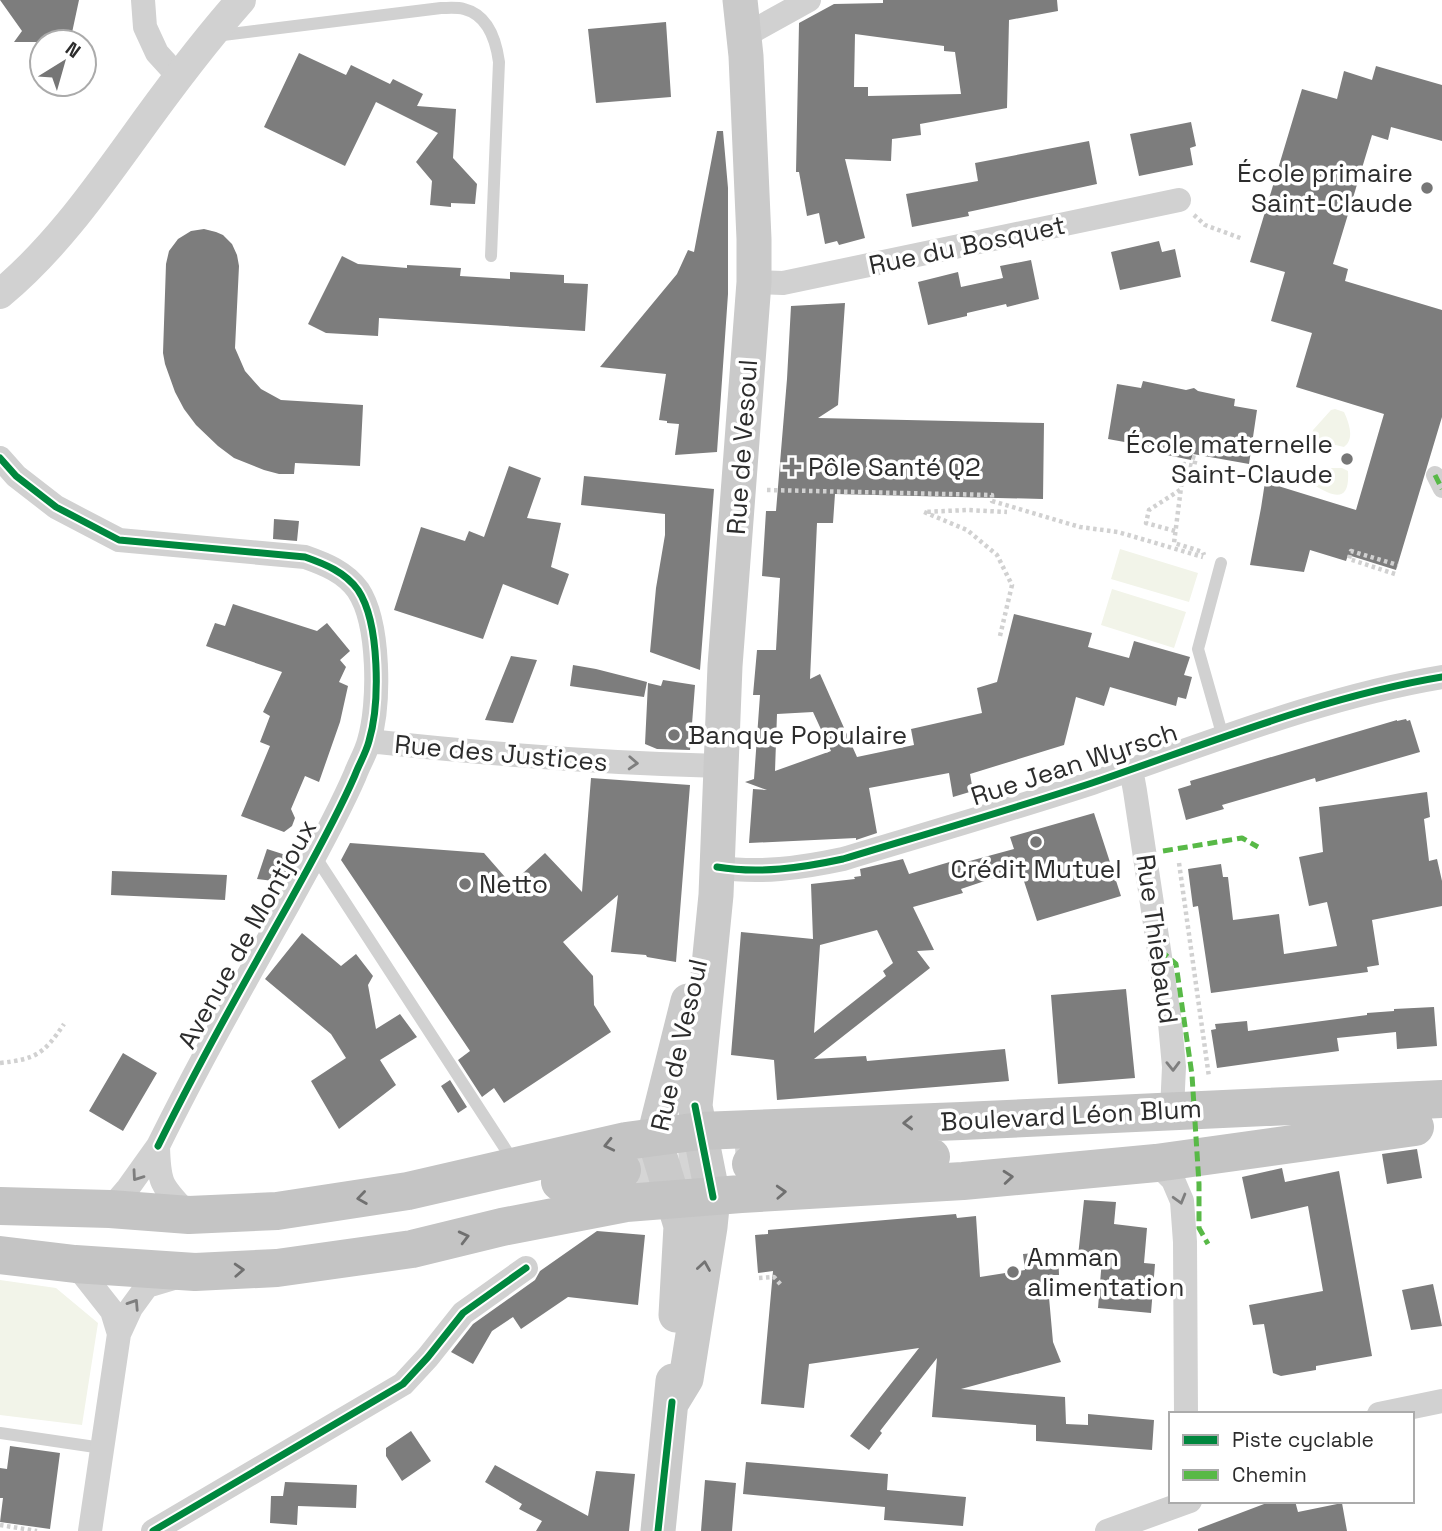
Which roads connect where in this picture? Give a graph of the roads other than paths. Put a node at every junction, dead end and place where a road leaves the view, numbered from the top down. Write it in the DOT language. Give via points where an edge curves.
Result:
graph roads {
  1 [pos="143,0"];
  2 [pos="241,0"];
  3 [pos="740,0"];
  4 [pos="809,0"];
  5 [pos="744,36"];
  6 [pos="208,37"];
  7 [pos="178,76"];
  8 [pos="1179,200"];
  9 [pos="491,256"];
  10 [pos="754,282"];
  11 [pos="0,293"];
  12 [pos="0,458"];
  13 [pos="1221,563"];
  14 [pos="1442,677"];
  15 [pos="1223,737"];
  16 [pos="369,741"];
  17 [pos="720,766"];
  18 [pos="1131,769"];
  19 [pos="315,856"];
  20 [pos="717,881"];
  21 [pos="1172,1111"];
  22 [pos="1427,1113"];
  23 [pos="700,1130"];
  24 [pos="654,1137"];
  25 [pos="158,1146"];
  26 [pos="1156,1163"];
  27 [pos="751,1164"];
  28 [pos="514,1167"];
  29 [pos="622,1170"];
  30 [pos="713,1197"];
  31 [pos="0,1206"];
  32 [pos="0,1213"];
  33 [pos="677,1213"];
  34 [pos="189,1215"];
  35 [pos="116,1222"];
  36 [pos="0,1229"];
  37 [pos="0,1255"];
  38 [pos="75,1264"];
  39 [pos="526,1268"];
  40 [pos="195,1272"];
  41 [pos="118,1334"];
  42 [pos="1442,1401"];
  43 [pos="672,1402"];
  44 [pos="1185,1412"];
  45 [pos="1389,1412"];
  46 [pos="0,1433"];
  47 [pos="102,1448"];
  48 [pos="1184,1503"];
  49 [pos="90,1531"];
  50 [pos="153,1531"];
  51 [pos="658,1531"];
  52 [pos="1107,1531"];
  1 -- 7 [label="street" via="149,36"];
  2 -- 6 [label="street"];
  3 -- 5 [label="main road, Rue de Vesoul"];
  4 -- 5 [label="street"];
  5 -- 10 [label="main road, Rue de Vesoul"];
  6 -- 7 [label="street"];
  6 -- 9 [label="lane" via="441,8 465,9 478,17 496,41 499,62"];
  7 -- 11 [label="street" via="90,199"];
  8 -- 10 [label="street, Rue du Bosquet" via="783,283"];
  10 -- 17 [label="main road, Rue de Vesoul"];
  12 -- 16 [label="street, Rue des Justices" via="56,507 119,540 305,557 337,570 357,590 374,641 376,693"];
  13 -- 15 [label="lane" via="1198,649"];
  14 -- 15 [label="street, Rue Jean Wyrsch" via="1387,688"];
  15 -- 18 [label="street, Rue Jean Wyrsch"];
  16 -- 17 [label="street, Rue des Justices, one-way" via="480,753"];
  16 -- 19 [label="street, Avenue de Montjoux"];
  17 -- 20 [label="main road, Rue de Vesoul"];
  18 -- 20 [label="street, Rue Jean Wyrsch" via="843,859 742,871"];
  18 -- 21 [label="street, Rue Thiebaud, one-way" via="1170,1023"];
  19 -- 25 [label="street, Avenue de Montjoux"];
  19 -- 28 [label="lane"];
  20 -- 23 [label="main road, Rue de Vesoul" via="695,1106"];
  20 -- 24 [label="main road, Rue de Vesoul"];
  21 -- 22 [label="main road, Boulevard Léon Blum"];
  21 -- 23 [label="main road, Boulevard Léon Blum, one-way"];
  22 -- 26 [label="main road"];
  22 -- 27 [label="main road, Boulevard Léon Blum" via="935,1157"];
  23 -- 24 [label="main road, Boulevard Léon Blum"];
  23 -- 30 [label="main road, Rue de Vesoul"];
  24 -- 28 [label="main road, Boulevard Léon Blum, one-way"];
  24 -- 33 [label="main road, Rue de Vesoul"];
  25 -- 34 [label="street" via="164,1188"];
  25 -- 35 [label="street, Avenue de Montjoux, one-way" via="128,1188"];
  30 -- 26 [label="main road, one-way"];
  26 -- 44 [label="street, one-way" via="1173,1180 1182,1201"];
  28 -- 34 [label="main road, Boulevard Léon Blum, one-way" via="408,1191 277,1211"];
  29 -- 35 [label="main road" via="390,1220 292,1234 210,1238"];
  30 -- 33 [label="main road"];
  43 -- 30 [label="main road, Rue de Vesoul, one-way" via="686,1379"];
  31 -- 35 [label="main road"];
  32 -- 35 [label="main road"];
  40 -- 33 [label="main road, one-way" via="277,1268 412,1249 626,1203"];
  33 -- 43 [label="main road, Rue de Vesoul"];
  34 -- 35 [label="main road, Boulevard Léon Blum"];
  35 -- 36 [label="main road"];
  37 -- 38 [label="main road"];
  38 -- 40 [label="main road"];
  38 -- 41 [label="street" via="112,1311"];
  39 -- 50 [label="street" via="463,1314 403,1384"];
  41 -- 40 [label="street, one-way" via="146,1286"];
  41 -- 47 [label="street"];
  42 -- 45 [label="street"];
  43 -- 51 [label="main road, Rue de Vesoul"];
  46 -- 47 [label="lane"];
  47 -- 49 [label="street"];
  48 -- 52 [label="street"];
}
